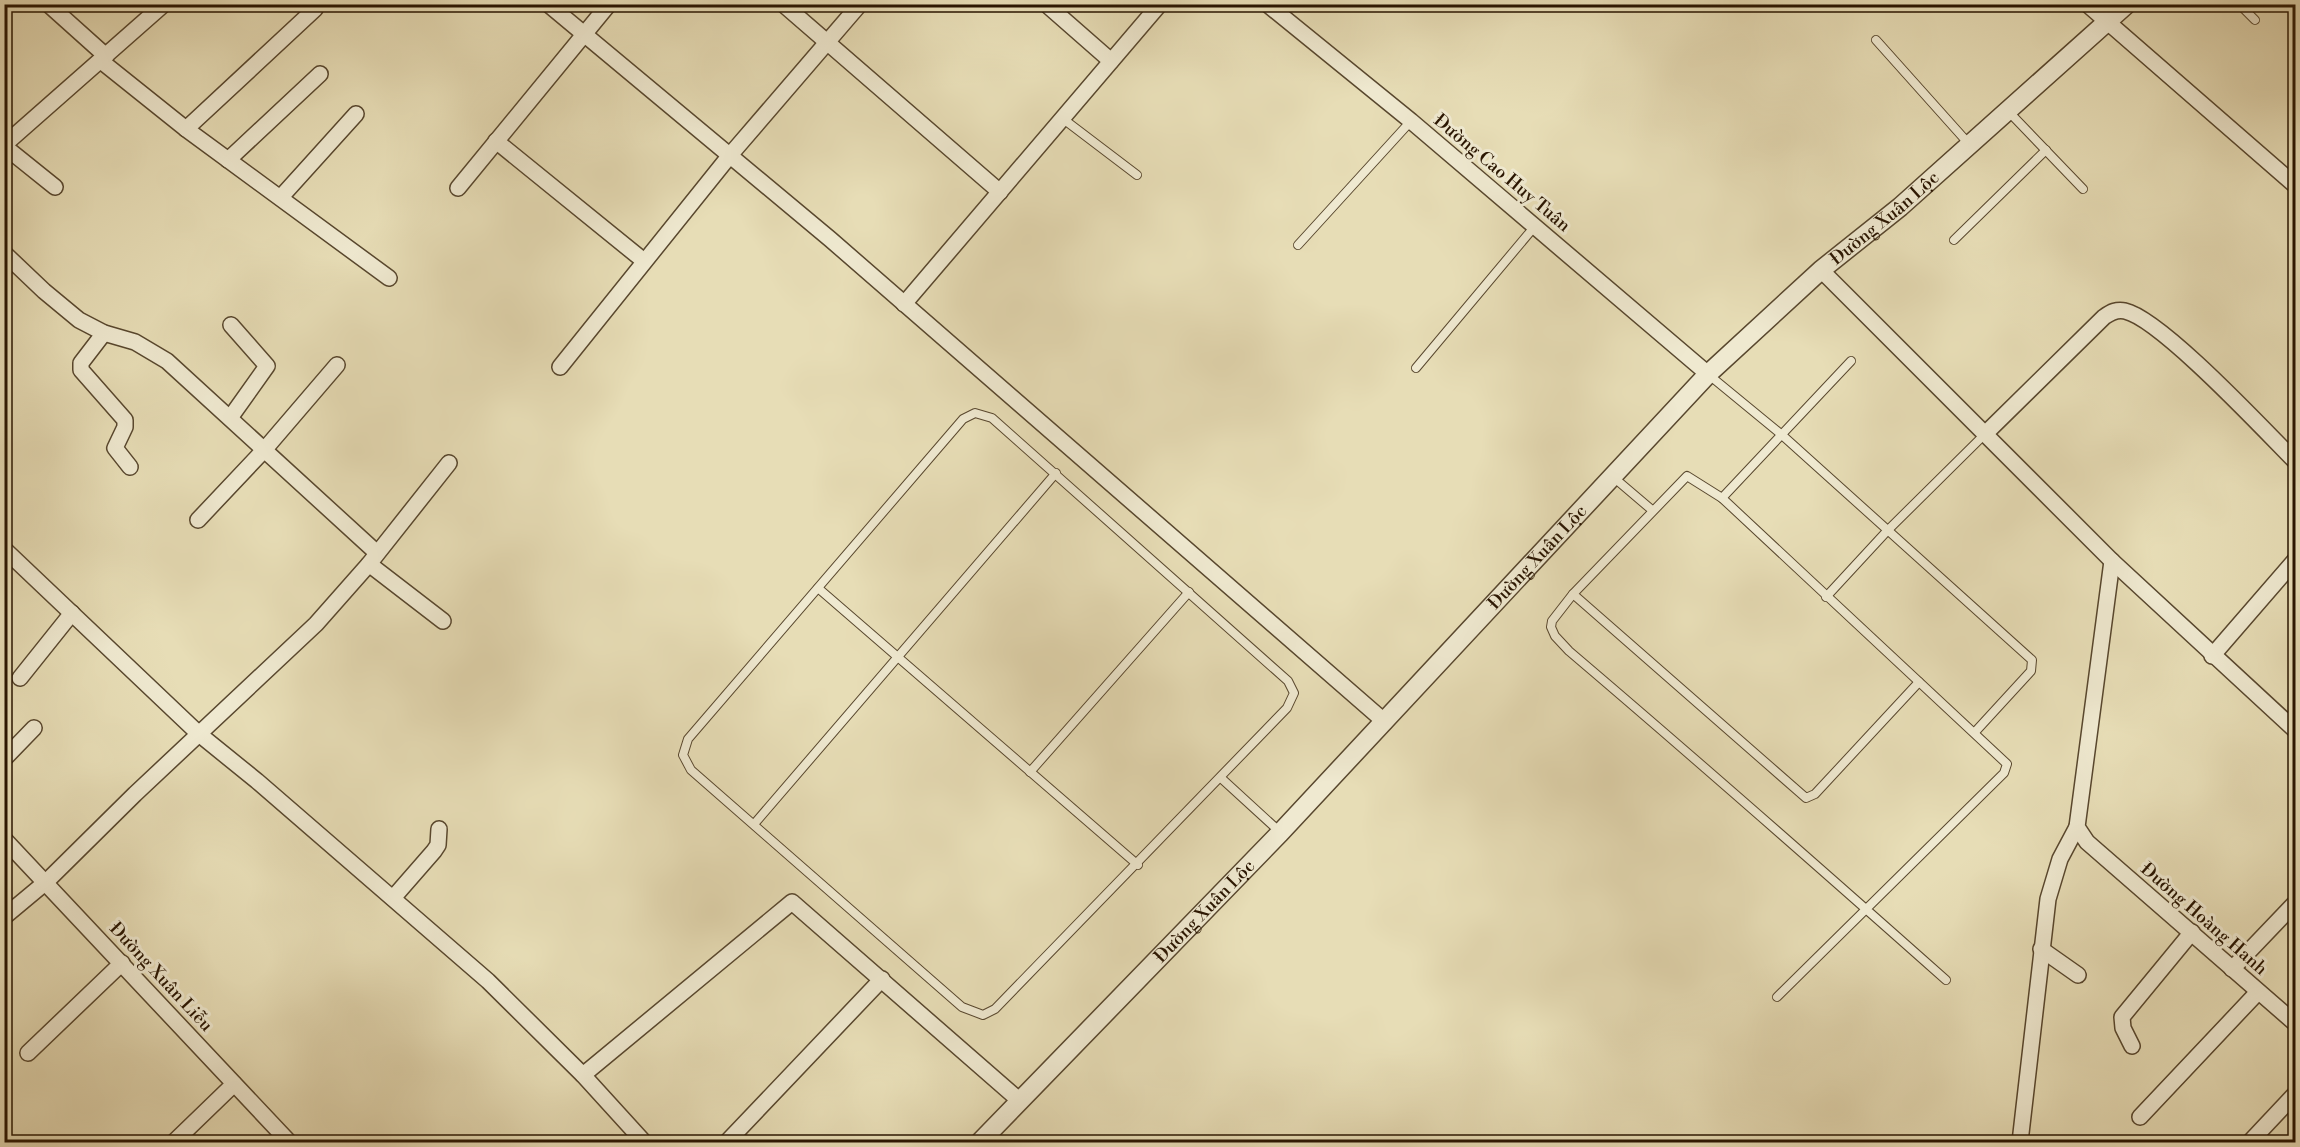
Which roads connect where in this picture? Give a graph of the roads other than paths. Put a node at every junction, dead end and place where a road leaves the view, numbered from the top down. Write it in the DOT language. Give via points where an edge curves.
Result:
graph roads {
  1 [pos="48,4"];
  2 [pos="164,4"];
  3 [pos="548,4"];
  4 [pos="609,4"];
  5 [pos="783,4"];
  6 [pos="860,4"];
  7 [pos="1046,4"];
  8 [pos="1160,4"];
  9 [pos="1267,4"];
  10 [pos="2087,4"];
  11 [pos="2239,4"];
  12 [pos="315,9"];
  13 [pos="2116,11"];
  14 [pos="2255,20"];
  15 [pos="585,34"];
  16 [pos="1876,40"];
  17 [pos="828,42"];
  18 [pos="103,59"];
  19 [pos="1111,61"];
  20 [pos="320,74"];
  21 [pos="2008,111"];
  22 [pos="357,114"];
  23 [pos="1062,118"];
  24 [pos="1411,121"];
  25 [pos="186,129"];
  26 [pos="496,141"];
  27 [pos="1970,145"];
  28 [pos="4,146"];
  29 [pos="2046,150"];
  30 [pos="731,154"];
  31 [pos="228,160"];
  32 [pos="1137,175"];
  33 [pos="2295,186"];
  34 [pos="55,187"];
  35 [pos="458,188"];
  36 [pos="2083,189"];
  37 [pos="1000,192"];
  38 [pos="281,197"];
  39 [pos="1535,226"];
  40 [pos="1954,240"];
  41 [pos="1298,246"];
  42 [pos="4,253"];
  43 [pos="644,261"];
  44 [pos="1821,270"];
  45 [pos="389,278"];
  46 [pos="904,304"];
  47 [pos="231,325"];
  48 [pos="104,333"];
  49 [pos="1851,361"];
  50 [pos="337,365"];
  51 [pos="560,367"];
  52 [pos="1416,368"];
  53 [pos="1708,374"];
  54 [pos="230,418"];
  55 [pos="1985,434"];
  56 [pos="1782,435"];
  57 [pos="265,449"];
  58 [pos="2295,462"];
  59 [pos="449,463"];
  60 [pos="130,467"];
  61 [pos="1056,473"];
  62 [pos="1611,475"];
  63 [pos="1722,498"];
  64 [pos="1652,510"];
  65 [pos="198,520"];
  66 [pos="1887,531"];
  67 [pos="4,549"];
  68 [pos="373,558"];
  69 [pos="2295,559"];
  70 [pos="2112,561"];
  71 [pos="818,588"];
  72 [pos="1189,592"];
  73 [pos="1573,594"];
  74 [pos="1826,597"];
  75 [pos="72,613"];
  76 [pos="442,621"];
  77 [pos="2212,656"];
  78 [pos="899,659"];
  79 [pos="20,678"];
  80 [pos="1919,682"];
  81 [pos="1385,722"];
  82 [pos="34,728"];
  83 [pos="2295,731"];
  84 [pos="1975,732"];
  85 [pos="199,734"];
  86 [pos="4,759"];
  87 [pos="1030,772"];
  88 [pos="1221,778"];
  89 [pos="755,823"];
  90 [pos="2077,827"];
  91 [pos="439,829"];
  92 [pos="1280,832"];
  93 [pos="4,839"];
  94 [pos="1138,865"];
  95 [pos="46,882"];
  96 [pos="393,898"];
  97 [pos="2295,902"];
  98 [pos="1867,910"];
  99 [pos="4,917"];
  100 [pos="2192,932"];
  101 [pos="2041,949"];
  102 [pos="122,963"];
  103 [pos="2232,969"];
  104 [pos="2078,975"];
  105 [pos="882,979"];
  106 [pos="1946,980"];
  107 [pos="2258,993"];
  108 [pos="1777,997"];
  109 [pos="2295,1024"];
  110 [pos="2132,1046"];
  111 [pos="28,1053"];
  112 [pos="583,1075"];
  113 [pos="234,1084"];
  114 [pos="2295,1094"];
  115 [pos="1020,1101"];
  116 [pos="2140,1117"];
  117 [pos="174,1143"];
  118 [pos="289,1143"];
  119 [pos="644,1143"];
  120 [pos="727,1143"];
  121 [pos="980,1143"];
  122 [pos="2020,1143"];
  123 [pos="2250,1143"];
  1 -- 18 [label="street"];
  2 -- 18 [label="street"];
  3 -- 15 [label="street"];
  4 -- 15 [label="street"];
  5 -- 17 [label="street"];
  6 -- 17 [label="street"];
  7 -- 19 [label="street"];
  8 -- 19 [label="street"];
  9 -- 24 [label="street, Đường Cao Huy Tuân"];
  10 -- 13 [label="street"];
  11 -- 14 [label="lane"];
  12 -- 25 [label="street"];
  13 -- 21 [label="street, Đường Xuân Lộc"];
  13 -- 33 [label="street"];
  15 -- 26 [label="street"];
  15 -- 30 [label="street"];
  16 -- 27 [label="lane"];
  17 -- 30 [label="street"];
  17 -- 37 [label="street"];
  18 -- 25 [label="street"];
  18 -- 28 [label="street"];
  19 -- 23 [label="street"];
  20 -- 31 [label="street"];
  21 -- 27 [label="street, Đường Xuân Lộc"];
  21 -- 29 [label="lane"];
  22 -- 38 [label="street"];
  23 -- 32 [label="lane"];
  23 -- 37 [label="street"];
  24 -- 39 [label="street, Đường Cao Huy Tuân"];
  24 -- 41 [label="lane"];
  25 -- 31 [label="street"];
  26 -- 35 [label="street"];
  26 -- 43 [label="street"];
  27 -- 44 [label="street, Đường Xuân Lộc"];
  28 -- 34 [label="street"];
  29 -- 36 [label="lane"];
  29 -- 40 [label="lane"];
  30 -- 43 [label="street"];
  30 -- 46 [label="street"];
  31 -- 38 [label="street"];
  37 -- 46 [label="street"];
  38 -- 45 [label="street"];
  39 -- 52 [label="lane"];
  39 -- 53 [label="street, Đường Cao Huy Tuân"];
  42 -- 48 [label="street" via="78,320"];
  43 -- 51 [label="street"];
  44 -- 53 [label="street, Đường Xuân Lộc"];
  44 -- 55 [label="street"];
  46 -- 81 [label="street"];
  47 -- 54 [label="street" via="267,366"];
  48 -- 54 [label="street" via="149,349"];
  48 -- 60 [label="street" via="81,363 81,370 125,420 115,448"];
  49 -- 56 [label="lane"];
  50 -- 57 [label="street"];
  53 -- 56 [label="lane"];
  53 -- 62 [label="street, Đường Xuân Lộc"];
  54 -- 57 [label="street"];
  55 -- 58 [label="street" via="2104,317 2114,310 2123,310 2159,332 2190,358"];
  55 -- 66 [label="lane"];
  55 -- 70 [label="street"];
  56 -- 63 [label="lane"];
  56 -- 66 [label="lane"];
  57 -- 65 [label="street"];
  57 -- 68 [label="street"];
  59 -- 68 [label="street"];
  61 -- 71 [label="lane" via="987,414 969,415"];
  61 -- 72 [label="lane"];
  61 -- 78 [label="lane"];
  62 -- 64 [label="lane"];
  62 -- 81 [label="street, Đường Xuân Lộc"];
  63 -- 64 [label="lane" via="1687,476"];
  63 -- 74 [label="lane"];
  64 -- 73 [label="lane"];
  66 -- 74 [label="lane"];
  66 -- 84 [label="lane" via="2032,660 2031,671"];
  67 -- 75 [label="street"];
  68 -- 76 [label="street"];
  68 -- 85 [label="street" via="316,624"];
  69 -- 77 [label="street"];
  70 -- 77 [label="street"];
  70 -- 90 [label="street"];
  71 -- 78 [label="lane"];
  71 -- 89 [label="lane" via="688,739 683,750 691,770"];
  72 -- 87 [label="lane"];
  72 -- 88 [label="lane" via="1288,681 1294,693 1287,708"];
  73 -- 80 [label="lane" via="1806,798 1815,794"];
  73 -- 98 [label="lane" via="1551,627 1569,651"];
  74 -- 80 [label="lane"];
  75 -- 79 [label="street"];
  75 -- 85 [label="street"];
  77 -- 83 [label="street"];
  78 -- 87 [label="lane"];
  78 -- 89 [label="lane"];
  80 -- 84 [label="lane"];
  81 -- 92 [label="street, Đường Xuân Lộc"];
  82 -- 86 [label="street"];
  84 -- 98 [label="lane" via="2007,764 2004,772"];
  85 -- 95 [label="street"];
  85 -- 96 [label="street"];
  87 -- 94 [label="lane"];
  88 -- 92 [label="lane"];
  88 -- 94 [label="lane"];
  89 -- 94 [label="lane" via="962,1007 976,1015 995,1009"];
  90 -- 100 [label="street, Đường Hoàng Hanh" via="2087,842"];
  90 -- 101 [label="street" via="2051,885"];
  91 -- 96 [label="street" via="438,845"];
  92 -- 115 [label="street, Đường Xuân Lộc"];
  93 -- 95 [label="street, Đường Xuân Liễu"];
  95 -- 99 [label="street"];
  95 -- 102 [label="street, Đường Xuân Liễu"];
  96 -- 112 [label="street" via="488,981"];
  97 -- 103 [label="street"];
  98 -- 106 [label="lane"];
  98 -- 108 [label="lane"];
  100 -- 103 [label="street, Đường Hoàng Hanh"];
  100 -- 110 [label="street" via="2121,1017"];
  101 -- 104 [label="street"];
  101 -- 122 [label="street"];
  102 -- 111 [label="street"];
  102 -- 113 [label="street, Đường Xuân Liễu"];
  103 -- 107 [label="street, Đường Hoàng Hanh"];
  105 -- 112 [label="street" via="792,902"];
  105 -- 115 [label="street"];
  105 -- 120 [label="street"];
  107 -- 109 [label="street, Đường Hoàng Hanh"];
  107 -- 116 [label="street"];
  112 -- 119 [label="street"];
  113 -- 117 [label="street"];
  113 -- 118 [label="street, Đường Xuân Liễu"];
  114 -- 123 [label="street"];
  115 -- 121 [label="street, Đường Xuân Lộc"];
}
